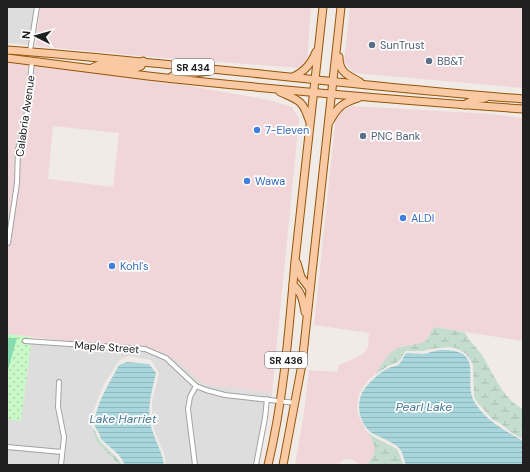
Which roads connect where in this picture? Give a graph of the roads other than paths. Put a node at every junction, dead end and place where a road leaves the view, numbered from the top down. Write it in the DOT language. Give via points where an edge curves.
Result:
graph roads {
  1 [pos="37,7"];
  2 [pos="323,7"];
  3 [pos="341,7"];
  4 [pos="338,34"];
  5 [pos="319,44"];
  6 [pos="7,50"];
  7 [pos="30,51"];
  8 [pos="82,56"];
  9 [pos="7,57"];
  10 [pos="32,61"];
  11 [pos="143,62"];
  12 [pos="92,68"];
  13 [pos="217,69"];
  14 [pos="292,77"];
  15 [pos="170,78"];
  16 [pos="316,80"];
  17 [pos="333,81"];
  18 [pos="362,84"];
  19 [pos="274,89"];
  20 [pos="314,92"];
  21 [pos="331,94"];
  22 [pos="494,96"];
  23 [pos="360,97"];
  24 [pos="523,99"];
  25 [pos="464,105"];
  26 [pos="523,109"];
  27 [pos="310,124"];
  28 [pos="328,124"];
  29 [pos="8,243"];
  30 [pos="296,259"];
  31 [pos="293,284"];
  32 [pos="310,289"];
  33 [pos="306,322"];
  34 [pos="25,341"];
  35 [pos="59,382"];
  36 [pos="196,386"];
  37 [pos="267,399"];
  38 [pos="281,401"];
  39 [pos="296,403"];
  40 [pos="7,447"];
  41 [pos="62,452"];
  42 [pos="61,465"];
  43 [pos="195,465"];
  44 [pos="256,465"];
  45 [pos="268,465"];
  46 [pos="283,465"];
  1 -- 7 [label="street"];
  2 -- 5 [label="main road, SR 436"];
  3 -- 4 [label="main road, SR 436"];
  4 -- 17 [label="main road, SR 436"];
  4 -- 18 [label="main road" via="341,69"];
  5 -- 14 [label="main road" via="306,69"];
  5 -- 16 [label="main road, SR 436"];
  6 -- 7 [label="main road, SR 434"];
  7 -- 8 [label="main road, SR 434"];
  7 -- 9 [label="main road" via="19,56"];
  8 -- 10 [label="main road" via="76,60 42,57"];
  8 -- 11 [label="main road, SR 434"];
  9 -- 10 [label="main road, SR 434"];
  10 -- 12 [label="main road, SR 434"];
  10 -- 29 [label="street, Calabria Avenue" via="26,119 18,149 17,183"];
  11 -- 12 [label="main road" via="136,68 101,64"];
  11 -- 13 [label="main road, SR 434"];
  12 -- 15 [label="main road, SR 434"];
  13 -- 14 [label="main road, SR 434"];
  13 -- 15 [label="main road" via="177,73"];
  14 -- 16 [label="main road, SR 434"];
  15 -- 19 [label="main road, SR 434"];
  16 -- 17 [label="main road, SR 434"];
  16 -- 20 [label="main road, SR 436"];
  17 -- 18 [label="main road, SR 434"];
  17 -- 21 [label="main road, SR 436"];
  18 -- 22 [label="main road, SR 434"];
  19 -- 20 [label="main road, SR 434"];
  19 -- 27 [label="main road" via="303,104"];
  20 -- 21 [label="main road, SR 434"];
  20 -- 27 [label="main road, SR 436"];
  21 -- 23 [label="main road, SR 434"];
  21 -- 28 [label="main road, SR 436"];
  22 -- 24 [label="main road, SR 434"];
  22 -- 25 [label="main road" via="473,100"];
  23 -- 25 [label="main road, SR 434"];
  23 -- 28 [label="main road" via="339,106"];
  25 -- 26 [label="main road, SR 434"];
  27 -- 30 [label="main road, SR 436"];
  28 -- 32 [label="main road, SR 436"];
  30 -- 31 [label="main road, SR 436"];
  30 -- 32 [label="main road" via="301,277"];
  31 -- 33 [label="main road" via="299,289 302,297"];
  31 -- 38 [label="main road, SR 436"];
  32 -- 33 [label="main road, SR 436"];
  33 -- 39 [label="main road, SR 436"];
  34 -- 36 [label="street, Maple Street" via="145,349 166,358"];
  35 -- 41 [label="street" via="58,407 64,437"];
  36 -- 37 [label="street, Maple Street" via="217,393"];
  36 -- 43 [label="street" via="190,397 188,409"];
  37 -- 38 [label="street, Maple Street"];
  37 -- 44 [label="street"];
  38 -- 39 [label="street, Maple Street"];
  38 -- 45 [label="main road, SR 436"];
  39 -- 46 [label="main road, SR 436"];
  40 -- 41 [label="street"];
  41 -- 42 [label="street"];
}
